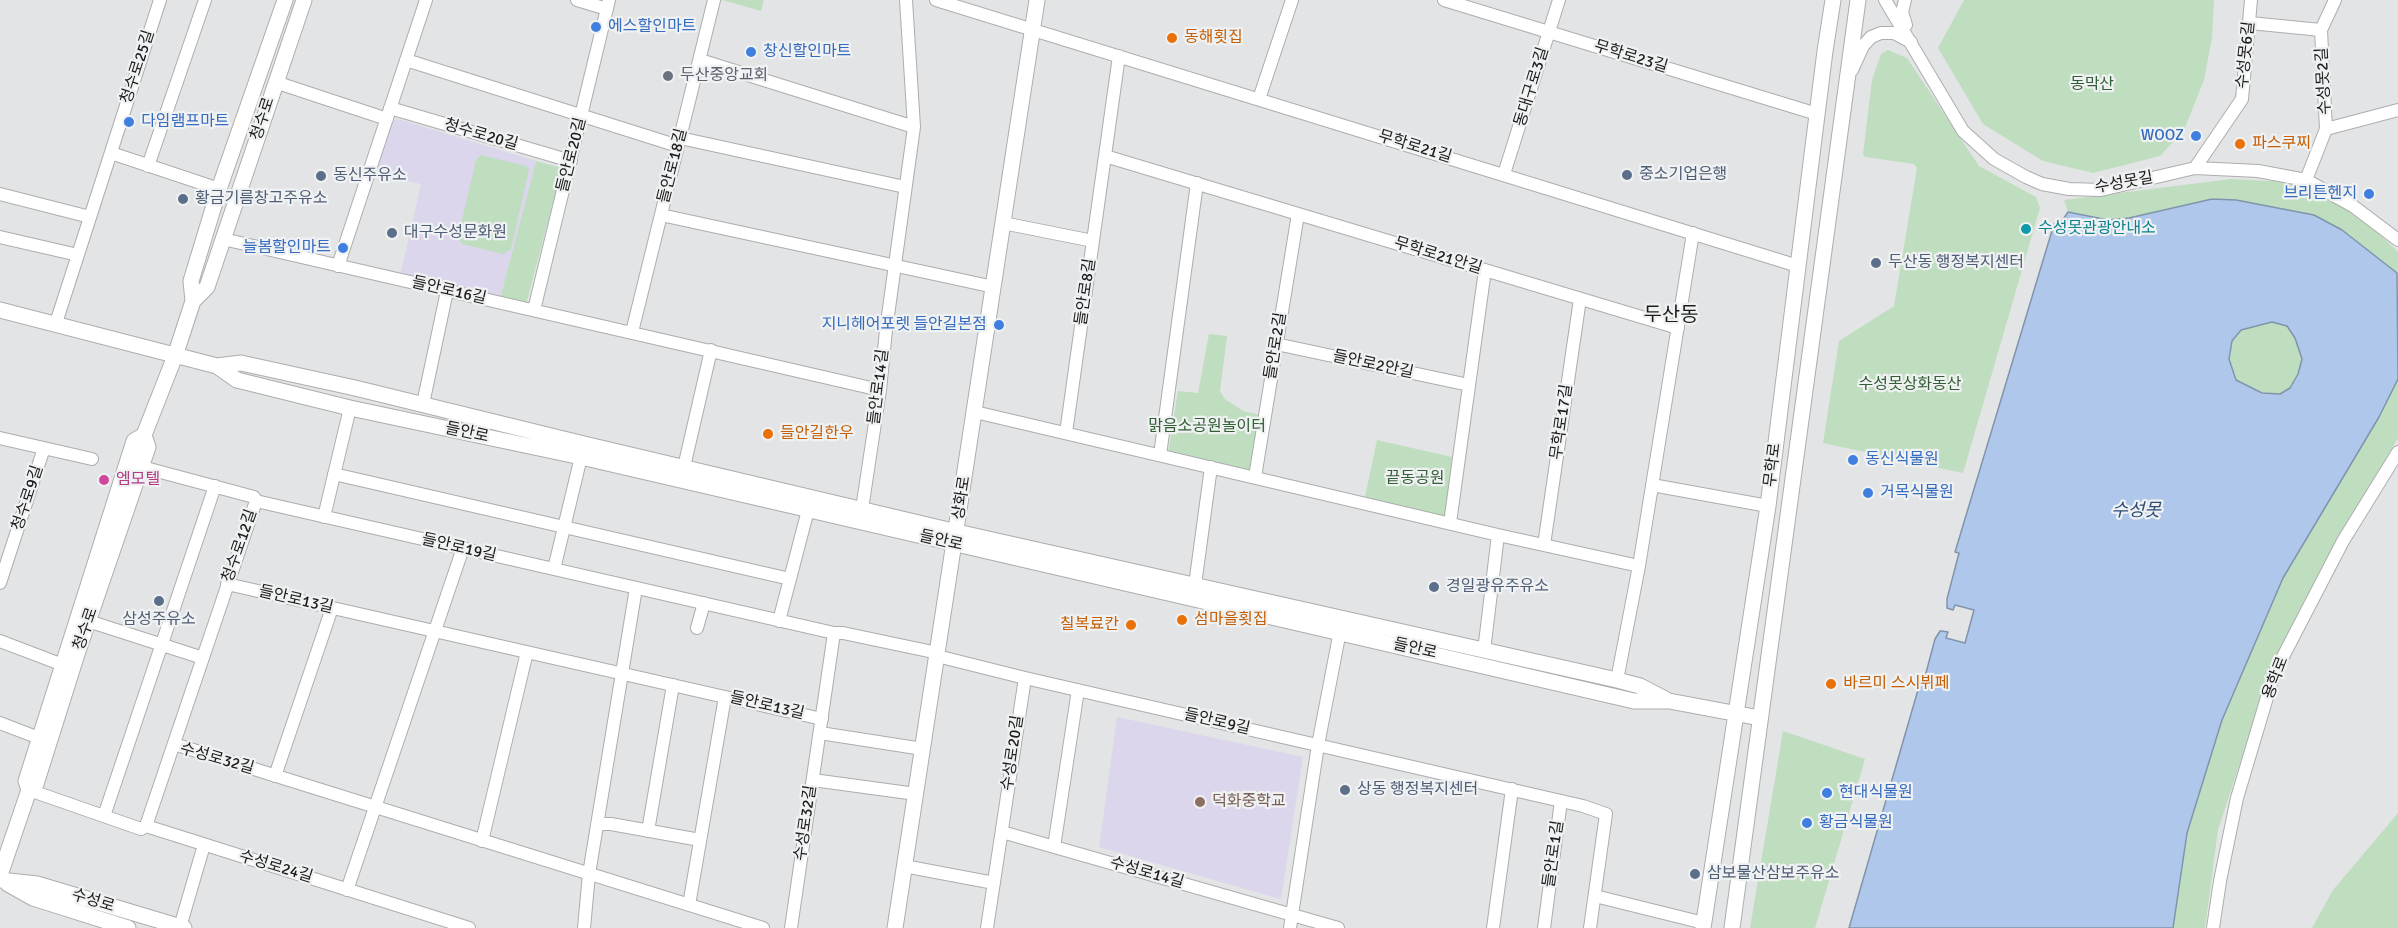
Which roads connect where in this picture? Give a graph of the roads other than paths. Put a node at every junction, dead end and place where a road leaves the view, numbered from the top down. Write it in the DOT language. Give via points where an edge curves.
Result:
graph roads {
  1 [pos="160,0"];
  2 [pos="205,0"];
  3 [pos="285,0"];
  4 [pos="304,0"];
  5 [pos="426,0"];
  6 [pos="577,0"];
  7 [pos="714,0"];
  8 [pos="906,0"];
  9 [pos="936,0"];
  10 [pos="1037,0"];
  11 [pos="1292,0"];
  12 [pos="1444,0"];
  13 [pos="1559,0"];
  14 [pos="1833,0"];
  15 [pos="1858,0"];
  16 [pos="1885,0"];
  17 [pos="1905,0"];
  18 [pos="2251,0"];
  19 [pos="2335,0"];
  20 [pos="608,5"];
  21 [pos="2250,23"];
  22 [pos="1032,29"];
  23 [pos="2321,30"];
  24 [pos="1549,32"];
  25 [pos="1912,43"];
  26 [pos="1119,56"];
  27 [pos="406,60"];
  28 [pos="700,60"];
  29 [pos="1848,78"];
  30 [pos="275,82"];
  31 [pos="1259,99"];
  32 [pos="2398,110"];
  33 [pos="388,114"];
  34 [pos="1817,114"];
  35 [pos="582,116"];
  36 [pos="914,127"];
  37 [pos="2326,129"];
  38 [pos="679,142"];
  39 [pos="111,153"];
  40 [pos="1105,156"];
  41 [pos="571,161"];
  42 [pos="148,166"];
  43 [pos="2195,168"];
  44 [pos="1504,174"];
  45 [pos="2306,180"];
  46 [pos="1197,183"];
  47 [pos="905,188"];
  48 [pos="219,189"];
  49 [pos="0,194"];
  50 [pos="662,214"];
  51 [pos="1298,214"];
  52 [pos="90,218"];
  53 [pos="1003,222"];
  54 [pos="1694,233"];
  55 [pos="0,237"];
  56 [pos="223,239"];
  57 [pos="2398,240"];
  58 [pos="1093,241"];
  59 [pos="78,255"];
  60 [pos="894,265"];
  61 [pos="338,266"];
  62 [pos="1798,266"];
  63 [pos="1485,270"];
  64 [pos="994,287"];
  65 [pos="447,291"];
  66 [pos="1580,299"];
  67 [pos="193,301"];
  68 [pos="0,310"];
  69 [pos="534,310"];
  70 [pos="56,323"];
  71 [pos="1678,328"];
  72 [pos="632,332"];
  73 [pos="1276,344"];
  74 [pos="711,350"];
  75 [pos="175,356"];
  76 [pos="217,366"];
  77 [pos="1469,385"];
  78 [pos="880,390"];
  79 [pos="423,404"];
  80 [pos="350,408"];
  81 [pos="975,412"];
  82 [pos="1066,433"];
  83 [pos="144,435"];
  84 [pos="1,442"];
  85 [pos="44,448"];
  86 [pos="2398,452"];
  87 [pos="1160,455"];
  88 [pos="581,457"];
  89 [pos="92,459"];
  90 [pos="142,467"];
  91 [pos="684,467"];
  92 [pos="1211,467"];
  93 [pos="334,474"];
  94 [pos="1255,477"];
  95 [pos="1652,485"];
  96 [pos="215,486"];
  97 [pos="256,501"];
  98 [pos="1768,506"];
  99 [pos="862,509"];
  100 [pos="808,510"];
  101 [pos="324,517"];
  102 [pos="1450,523"];
  103 [pos="564,526"];
  104 [pos="1498,535"];
  105 [pos="956,538"];
  106 [pos="1544,545"];
  107 [pos="464,548"];
  108 [pos="1639,566"];
  109 [pos="554,569"];
  110 [pos="790,579"];
  111 [pos="0,583"];
  112 [pos="227,584"];
  113 [pos="1195,585"];
  114 [pos="636,588"];
  115 [pos="704,603"];
  116 [pos="332,608"];
  117 [pos="88,621"];
  118 [pos="779,621"];
  119 [pos="697,628"];
  120 [pos="436,631"];
  121 [pos="1340,632"];
  122 [pos="834,633"];
  123 [pos="0,641"];
  124 [pos="162,644"];
  125 [pos="1484,651"];
  126 [pos="527,652"];
  127 [pos="938,656"];
  128 [pos="202,658"];
  129 [pos="63,665"];
  130 [pos="622,673"];
  131 [pos="1024,678"];
  132 [pos="1617,680"];
  133 [pos="673,685"];
  134 [pos="1078,690"];
  135 [pos="725,697"];
  136 [pos="1669,701"];
  137 [pos="1736,714"];
  138 [pos="1760,718"];
  139 [pos="822,719"];
  140 [pos="0,723"];
  141 [pos="820,733"];
  142 [pos="39,738"];
  143 [pos="174,744"];
  144 [pos="1318,745"];
  145 [pos="923,749"];
  146 [pos="275,776"];
  147 [pos="813,780"];
  148 [pos="1512,789"];
  149 [pos="29,790"];
  150 [pos="916,794"];
  151 [pos="1561,801"];
  152 [pos="377,808"];
  153 [pos="104,816"];
  154 [pos="597,824"];
  155 [pos="146,826"];
  156 [pos="648,831"];
  157 [pos="1002,832"];
  158 [pos="700,840"];
  159 [pos="482,841"];
  160 [pos="204,845"];
  161 [pos="1054,847"];
  162 [pos="904,866"];
  163 [pos="589,874"];
  164 [pos="0,878"];
  165 [pos="994,883"];
  166 [pos="347,890"];
  167 [pos="1595,896"];
  168 [pos="688,905"];
  169 [pos="429,915"];
  170 [pos="1292,915"];
  171 [pos="1704,926"];
  172 [pos="182,927"];
  173 [pos="128,928"];
  174 [pos="425,928"];
  175 [pos="469,928"];
  176 [pos="584,928"];
  177 [pos="763,928"];
  178 [pos="791,928"];
  179 [pos="895,928"];
  180 [pos="987,928"];
  181 [pos="1290,928"];
  182 [pos="1338,928"];
  183 [pos="1492,928"];
  184 [pos="1544,928"];
  185 [pos="1590,928"];
  186 [pos="1732,928"];
  187 [pos="2213,928"];
  1 -- 39 [label="street, 청수로25길"];
  2 -- 42 [label="street"];
  3 -- 48 [label="main road, 청수로"];
  4 -- 30 [label="main road, 청수로"];
  5 -- 27 [label="street"];
  6 -- 20 [label="street"];
  7 -- 28 [label="street, 들안로18길"];
  8 -- 36 [label="street, 들안로14길"];
  9 -- 22 [label="street, 무학로21길"];
  10 -- 22 [label="main road, 상화로"];
  11 -- 31 [label="street"];
  12 -- 24 [label="street, 무학로23길"];
  13 -- 24 [label="street, 동대구로3길"];
  14 -- 34 [label="main road, 무학로"];
  15 -- 29 [label="main road, 무학로"];
  16 -- 25 [label="street, 수성못길"];
  17 -- 25 [label="street" via="1902,12"];
  18 -- 21 [label="street, 수성못6길"];
  19 -- 23 [label="street, 수성못2길"];
  20 -- 35 [label="street, 들안로20길"];
  21 -- 23 [label="street"];
  21 -- 43 [label="street, 수성못6길" via="2242,99"];
  22 -- 26 [label="street, 무학로21길"];
  22 -- 53 [label="main road, 상화로"];
  23 -- 37 [label="street, 수성못2길"];
  24 -- 34 [label="street, 무학로23길"];
  24 -- 44 [label="street, 동대구로3길"];
  25 -- 29 [label="street" via="1894,33 1871,37"];
  25 -- 43 [label="street, 수성못길" via="1963,131 1994,159 2026,177 2069,189 2101,190"];
  26 -- 31 [label="street, 무학로21길"];
  26 -- 40 [label="street, 들안로8길"];
  27 -- 33 [label="street"];
  27 -- 35 [label="street"];
  28 -- 36 [label="street"];
  28 -- 38 [label="street, 들안로18길"];
  29 -- 138 [label="main road, 무학로"];
  30 -- 33 [label="street, 청수로20길"];
  30 -- 56 [label="main road, 청수로"];
  31 -- 44 [label="street, 무학로21길"];
  32 -- 37 [label="street, 수성못2길"];
  33 -- 41 [label="street, 청수로20길"];
  33 -- 61 [label="street"];
  34 -- 62 [label="main road, 무학로"];
  35 -- 38 [label="street"];
  35 -- 41 [label="street, 들안로20길"];
  36 -- 47 [label="street, 들안로14길"];
  37 -- 45 [label="street, 수성못2길"];
  38 -- 47 [label="street"];
  38 -- 50 [label="street, 들안로18길"];
  39 -- 42 [label="street"];
  39 -- 52 [label="street, 청수로25길"];
  40 -- 46 [label="street, 무학로21안길"];
  40 -- 58 [label="street, 들안로8길"];
  41 -- 69 [label="street, 들안로20길"];
  42 -- 48 [label="street"];
  43 -- 45 [label="street, 수성못길" via="2258,171"];
  44 -- 54 [label="street, 무학로21길"];
  45 -- 57 [label="street, 수성못길" via="2353,206"];
  46 -- 51 [label="street, 무학로21안길"];
  46 -- 87 [label="street"];
  47 -- 60 [label="street, 들안로14길"];
  48 -- 67 [label="main road, 청수로" via="191,281"];
  49 -- 52 [label="street"];
  50 -- 60 [label="street"];
  50 -- 72 [label="street, 들안로18길"];
  51 -- 63 [label="street, 무학로21안길"];
  51 -- 73 [label="street, 들안로2길"];
  52 -- 59 [label="street"];
  53 -- 58 [label="street"];
  53 -- 64 [label="main road, 상화로"];
  54 -- 62 [label="street, 무학로21길"];
  54 -- 71 [label="street"];
  55 -- 59 [label="street"];
  56 -- 61 [label="street"];
  56 -- 67 [label="main road, 청수로" via="207,287"];
  58 -- 82 [label="street, 들안로8길"];
  59 -- 70 [label="street"];
  60 -- 64 [label="street"];
  60 -- 78 [label="street, 들안로14길"];
  61 -- 65 [label="street, 들안로16길"];
  62 -- 98 [label="main road, 무학로"];
  63 -- 66 [label="street, 무학로21안길"];
  63 -- 77 [label="street"];
  64 -- 81 [label="main road, 상화로"];
  65 -- 69 [label="street, 들안로16길"];
  65 -- 79 [label="street"];
  66 -- 71 [label="street, 무학로21안길"];
  66 -- 106 [label="street, 무학로17길"];
  67 -- 75 [label="main road, 청수로"];
  68 -- 70 [label="main road, 들안로"];
  69 -- 72 [label="street, 들안로16길"];
  70 -- 75 [label="main road, 들안로"];
  71 -- 95 [label="street"];
  72 -- 74 [label="street, 들안로16길"];
  73 -- 77 [label="street, 들안로2안길"];
  73 -- 94 [label="street, 들안로2길"];
  74 -- 78 [label="street, 들안로16길"];
  74 -- 91 [label="street"];
  75 -- 76 [label="main road, 들안로"];
  75 -- 83 [label="main road, 청수로"];
  76 -- 79 [label="main road, 들안로" via="241,363"];
  76 -- 80 [label="main road, 들안로" via="237,380"];
  77 -- 102 [label="street"];
  78 -- 99 [label="street, 들안로14길"];
  79 -- 91 [label="main road, 들안로"];
  80 -- 88 [label="main road, 들안로"];
  80 -- 93 [label="street"];
  81 -- 82 [label="street"];
  81 -- 105 [label="main road, 상화로"];
  82 -- 87 [label="street"];
  83 -- 90 [label="main road, 청수로" via="148,447"];
  83 -- 129 [label="main road, 청수로" via="134,441"];
  84 -- 85 [label="street"];
  85 -- 89 [label="street"];
  85 -- 111 [label="street, 청수로9길"];
  86 -- 187 [label="street, 용학로" via="2343,541 2274,674 2237,798"];
  87 -- 92 [label="street"];
  88 -- 100 [label="main road, 들안로"];
  88 -- 103 [label="street"];
  90 -- 96 [label="street"];
  90 -- 117 [label="main road, 청수로"];
  91 -- 99 [label="main road, 들안로"];
  92 -- 94 [label="street"];
  92 -- 113 [label="street"];
  93 -- 101 [label="street"];
  93 -- 103 [label="street"];
  94 -- 102 [label="street"];
  95 -- 98 [label="street"];
  95 -- 108 [label="street"];
  96 -- 97 [label="street" via="254,497"];
  96 -- 124 [label="street"];
  97 -- 101 [label="street, 청수로12길"];
  97 -- 112 [label="street, 청수로12길"];
  98 -- 137 [label="main road, 무학로"];
  99 -- 105 [label="main road, 들안로"];
  100 -- 105 [label="main road, 들안로"];
  100 -- 110 [label="street"];
  101 -- 107 [label="street, 들안로19길"];
  102 -- 104 [label="street"];
  103 -- 109 [label="street"];
  103 -- 110 [label="street"];
  104 -- 106 [label="street"];
  104 -- 125 [label="street"];
  105 -- 113 [label="main road, 들안로"];
  105 -- 121 [label="main road, 들안로"];
  105 -- 127 [label="main road, 상화로"];
  106 -- 108 [label="street"];
  107 -- 109 [label="street, 들안로19길"];
  107 -- 120 [label="street"];
  108 -- 132 [label="street"];
  109 -- 114 [label="street, 들안로19길"];
  110 -- 118 [label="street"];
  112 -- 116 [label="street, 들안로13길"];
  112 -- 128 [label="street, 청수로12길"];
  113 -- 125 [label="main road, 들안로"];
  114 -- 115 [label="street, 들안로19길"];
  114 -- 130 [label="street"];
  115 -- 118 [label="street, 들안로19길"];
  115 -- 119 [label="street"];
  116 -- 120 [label="street, 들안로13길"];
  116 -- 146 [label="street, 수성로32길"];
  117 -- 124 [label="street"];
  117 -- 149 [label="main road, 청수로" via="36,784"];
  118 -- 122 [label="street"];
  120 -- 126 [label="street, 들안로13길"];
  120 -- 152 [label="street"];
  121 -- 136 [label="main road, 들안로" via="1634,701"];
  121 -- 144 [label="street"];
  122 -- 127 [label="street" via="933,651"];
  122 -- 139 [label="street, 들안로13길"];
  123 -- 129 [label="street"];
  124 -- 128 [label="street"];
  124 -- 153 [label="street"];
  125 -- 132 [label="main road, 들안로"];
  126 -- 130 [label="street, 들안로13길"];
  126 -- 159 [label="street"];
  127 -- 131 [label="street"];
  127 -- 145 [label="main road, 상화로"];
  128 -- 143 [label="street, 청수로12길"];
  129 -- 142 [label="main road, 청수로"];
  130 -- 133 [label="street, 들안로13길"];
  130 -- 154 [label="street"];
  131 -- 134 [label="street"];
  131 -- 157 [label="street, 수성로20길"];
  132 -- 136 [label="main road, 들안로" via="1640,686"];
  133 -- 135 [label="street, 들안로13길"];
  133 -- 156 [label="street"];
  134 -- 144 [label="street, 들안로9길"];
  134 -- 161 [label="street"];
  135 -- 139 [label="street, 들안로13길"];
  135 -- 158 [label="street"];
  136 -- 137 [label="main road, 들안로"];
  137 -- 138 [label="main road, 들안로"];
  137 -- 171 [label="main road, 무학로"];
  138 -- 186 [label="main road, 무학로"];
  139 -- 141 [label="street, 수성로32길"];
  140 -- 142 [label="street"];
  141 -- 145 [label="street"];
  141 -- 147 [label="street, 수성로32길"];
  142 -- 149 [label="main road, 청수로" via="26,781"];
  143 -- 146 [label="street, 수성로32길"];
  143 -- 155 [label="street, 수성로32길"];
  144 -- 148 [label="street, 들안로9길"];
  144 -- 170 [label="street"];
  145 -- 150 [label="main road, 상화로"];
  146 -- 152 [label="street, 수성로32길"];
  147 -- 150 [label="street"];
  147 -- 178 [label="street, 수성로32길"];
  148 -- 151 [label="street, 들안로9길"];
  148 -- 183 [label="street"];
  149 -- 153 [label="street"];
  149 -- 164 [label="main road, 청수로"];
  150 -- 162 [label="main road, 상화로"];
  151 -- 167 [label="street, 들안로1길" via="1606,814"];
  151 -- 184 [label="street, 들안로1길"];
  152 -- 159 [label="street, 수성로32길"];
  152 -- 166 [label="street"];
  153 -- 155 [label="street" via="141,829"];
  154 -- 156 [label="street"];
  154 -- 163 [label="street"];
  155 -- 160 [label="street"];
  156 -- 158 [label="street"];
  157 -- 161 [label="street, 수성로14길"];
  157 -- 165 [label="street, 수성로20길"];
  158 -- 168 [label="street"];
  159 -- 163 [label="street, 수성로32길"];
  160 -- 166 [label="street, 수성로24길"];
  160 -- 172 [label="street"];
  161 -- 170 [label="street, 수성로14길"];
  162 -- 165 [label="street"];
  162 -- 179 [label="main road, 상화로"];
  163 -- 168 [label="street, 수성로32길"];
  163 -- 176 [label="street"];
  164 -- 172 [label="main road, 수성로" via="37,884"];
  164 -- 173 [label="main road, 수성로" via="33,898"];
  165 -- 180 [label="street, 수성로20길"];
  166 -- 169 [label="street, 수성로24길"];
  167 -- 171 [label="street"];
  167 -- 185 [label="street"];
  168 -- 177 [label="street, 수성로32길"];
  169 -- 174 [label="street"];
  169 -- 175 [label="street, 수성로24길"];
  170 -- 181 [label="street"];
  170 -- 182 [label="street, 수성로14길"];
}
